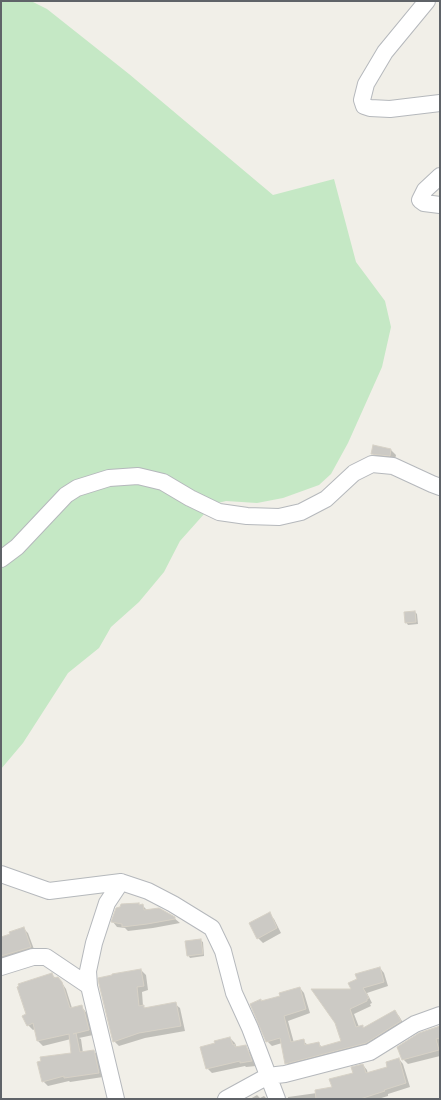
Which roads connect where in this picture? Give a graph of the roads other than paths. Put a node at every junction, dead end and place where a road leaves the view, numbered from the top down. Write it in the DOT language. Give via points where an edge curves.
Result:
graph roads {
  1 [pos="427,1"];
  2 [pos="440,103"];
  3 [pos="440,176"];
  4 [pos="440,205"];
  5 [pos="440,487"];
  6 [pos="1,559"];
  7 [pos="1,874"];
  8 [pos="121,882"];
  9 [pos="1,967"];
  10 [pos="89,986"];
  11 [pos="440,1015"];
  12 [pos="268,1076"];
  13 [pos="116,1099"];
  14 [pos="226,1099"];
  15 [pos="277,1099"];
  1 -- 2 [label="street" via="385,52 366,84 362,100 364,106 390,110"];
  3 -- 4 [label="street" via="425,190 420,200"];
  5 -- 6 [label="street" via="393,466 372,464 354,473 318,503 301,512 279,517 219,512 164,482 138,476 109,478 66,495 17,547"];
  7 -- 8 [label="street" via="49,891"];
  8 -- 10 [label="street" via="107,902 101,921 88,971"];
  8 -- 12 [label="street" via="157,895 212,928"];
  9 -- 10 [label="street" via="33,957 46,957"];
  10 -- 13 [label="street"];
  11 -- 12 [label="street" via="415,1024 370,1052"];
  12 -- 14 [label="street"];
  12 -- 15 [label="street"];
}
